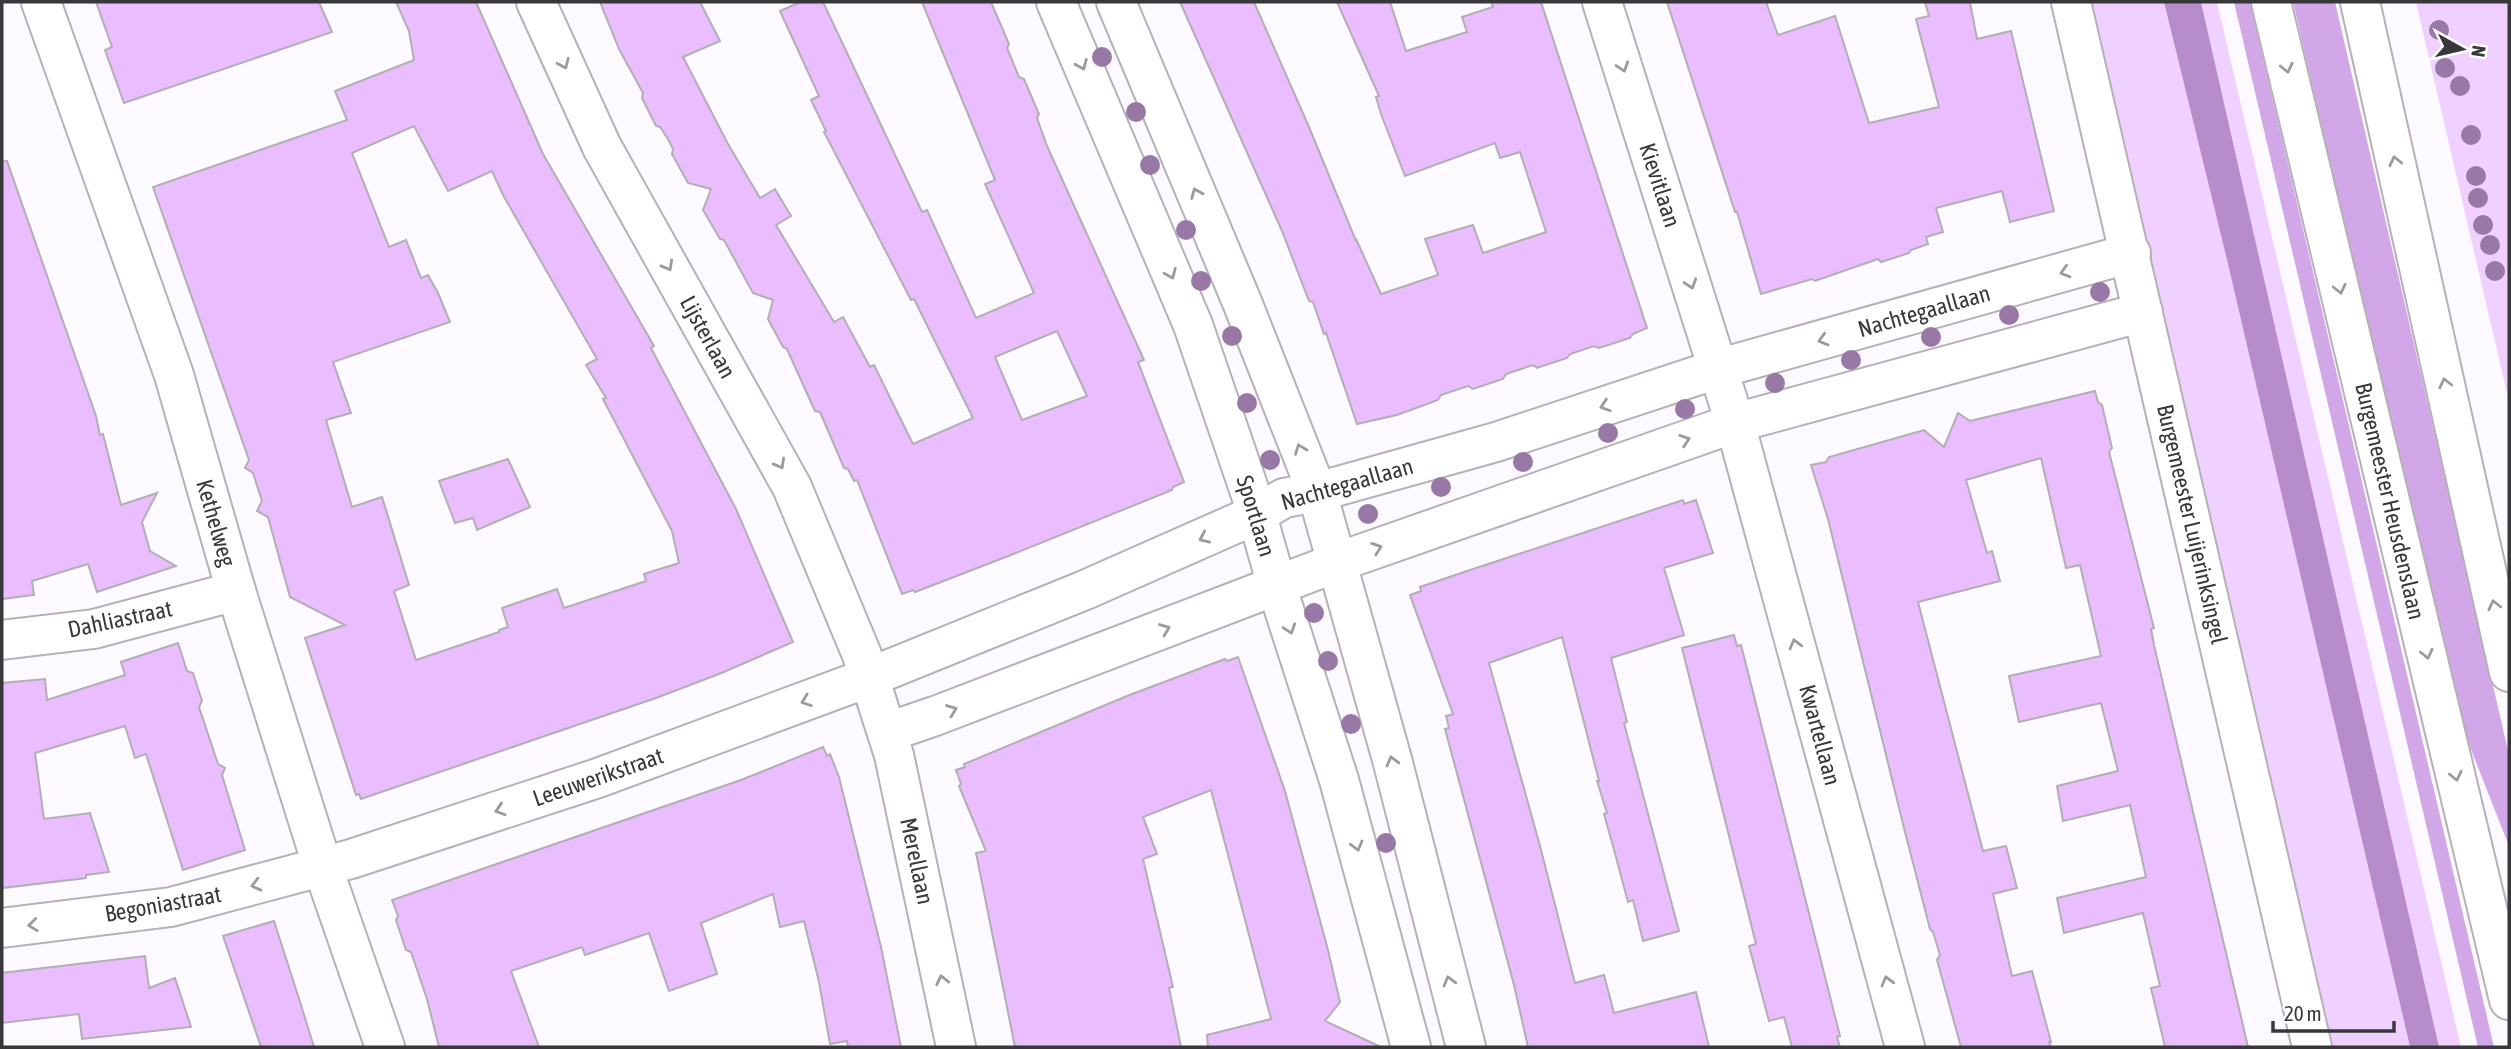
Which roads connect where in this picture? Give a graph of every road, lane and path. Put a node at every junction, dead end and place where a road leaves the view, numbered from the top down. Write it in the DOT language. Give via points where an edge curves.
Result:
graph roads {
  1 [pos="41,2"];
  2 [pos="536,2"];
  3 [pos="1056,2"];
  4 [pos="1116,2"];
  5 [pos="1602,2"];
  6 [pos="2071,2"];
  7 [pos="2272,2"];
  8 [pos="2360,2"];
  9 [pos="2131,253"];
  10 [pos="2143,312"];
  11 [pos="1717,369"];
  12 [pos="1735,423"];
  13 [pos="1317,492"];
  14 [pos="1256,514"];
  15 [pos="1338,562"];
  16 [pos="1278,586"];
  17 [pos="236,591"];
  18 [pos="2,640"];
  19 [pos="2509,672"];
  20 [pos="870,677"];
  21 [pos="888,732"];
  22 [pos="323,868"];
  23 [pos="2,929"];
  24 [pos="2509,1000"];
  25 [pos="385,1047"];
  26 [pos="956,1047"];
  27 [pos="1411,1047"];
  28 [pos="1466,1047"];
  29 [pos="1905,1047"];
  30 [pos="2312,1047"];
  1 -- 17 [label="street, Kethelweg" via="174,376"];
  2 -- 20 [label="street, Lijsterlaan, one-way" via="602,148 792,487"];
  3 -- 14 [label="street, Sportlaan, one-way" via="1193,325"];
  13 -- 4 [label="street, one-way"];
  5 -- 11 [label="street, Kievitlaan, one-way"];
  6 -- 9 [label="street, Burgemeester Luijerinksingel"];
  7 -- 24 [label="street, Burgemeester Heusdenslaan, one-way"];
  19 -- 8 [label="street, one-way"];
  9 -- 10 [label="street, Burgemeester Luijerinksingel"];
  9 -- 11 [label="street, Nachtegaallaan, one-way"];
  10 -- 12 [label="street"];
  10 -- 30 [label="street, Burgemeester Luijerinksingel"];
  11 -- 12 [label="street"];
  11 -- 13 [label="street, Nachtegaallaan, one-way" via="1496,442"];
  15 -- 12 [label="street, one-way"];
  29 -- 12 [label="street, Kwartellaan, one-way"];
  13 -- 14 [label="street, Nachtegaallaan" via="1284,499"];
  13 -- 15 [label="street"];
  14 -- 16 [label="street, Sportlaan"];
  14 -- 20 [label="street, Nachtegaallaan, one-way"];
  15 -- 16 [label="street"];
  28 -- 15 [label="street, one-way"];
  21 -- 16 [label="street, one-way"];
  16 -- 27 [label="street, Sportlaan, one-way" via="1339,780"];
  17 -- 18 [label="street, Dahliastraat" via="94,629"];
  17 -- 22 [label="street, Kethelweg"];
  20 -- 21 [label="street, Merellaan"];
  20 -- 22 [label="street, Leeuwerikstraat, one-way" via="598,778"];
  26 -- 21 [label="street, Merellaan, one-way"];
  22 -- 23 [label="street, Begoniastraat, one-way" via="171,907"];
  22 -- 25 [label="street, Kethelweg"];
}
